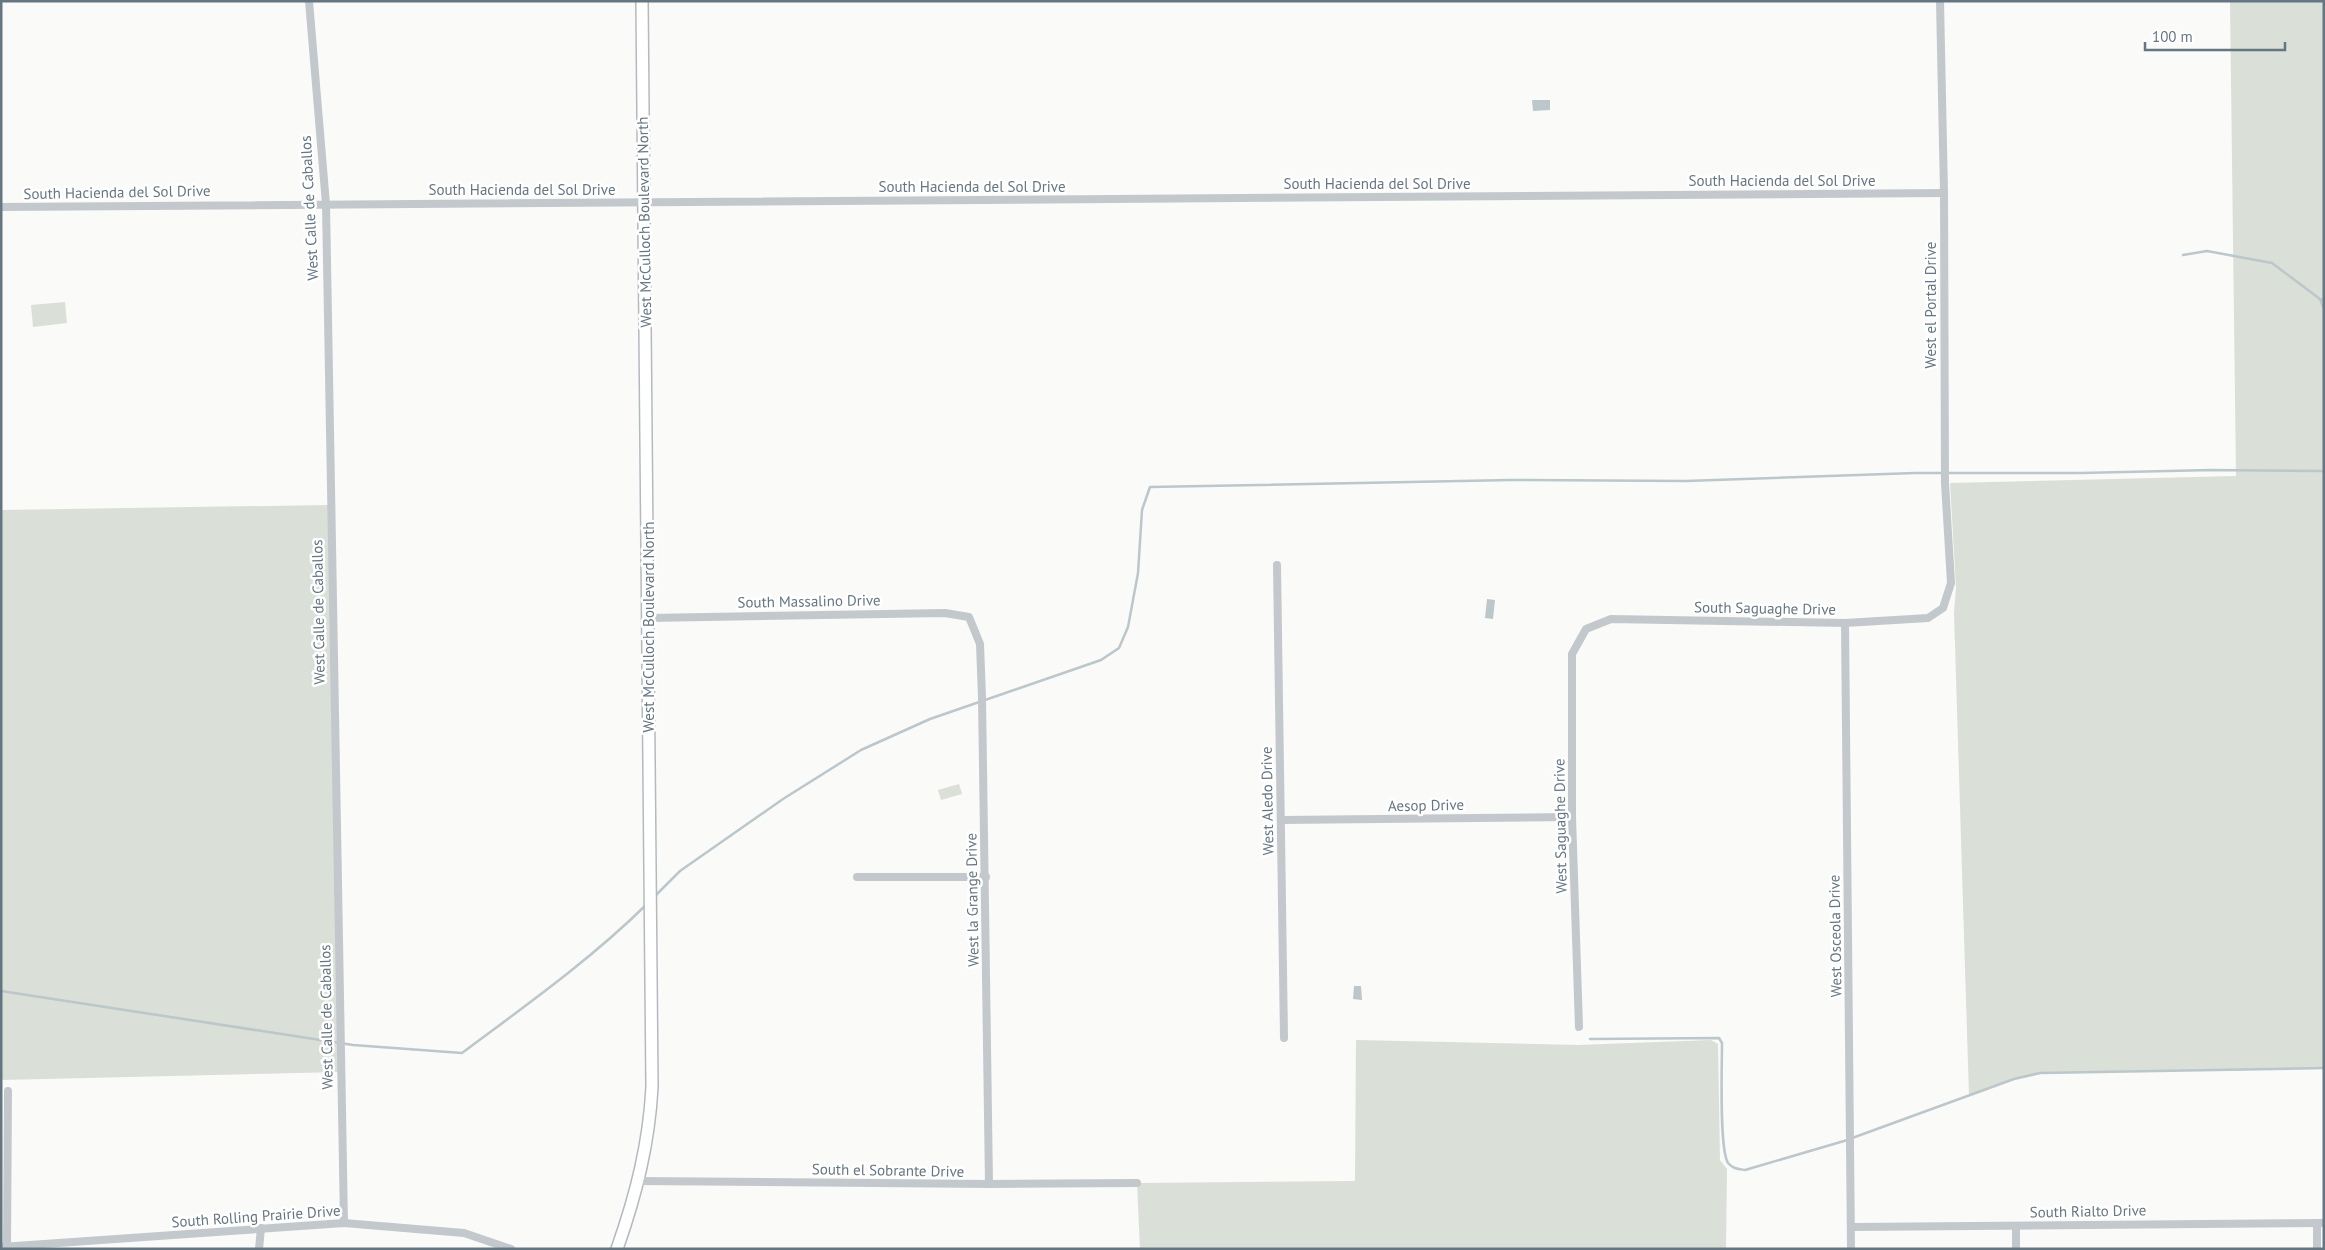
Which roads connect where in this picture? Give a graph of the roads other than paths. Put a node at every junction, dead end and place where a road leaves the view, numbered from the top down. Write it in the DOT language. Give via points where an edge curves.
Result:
graph roads {
  1 [pos="309,1"];
  2 [pos="642,1"];
  3 [pos="1940,1"];
  4 [pos="1944,193"];
  5 [pos="644,202"];
  6 [pos="326,204"];
  7 [pos="1,207"];
  8 [pos="1277,565"];
  9 [pos="1943,608"];
  10 [pos="970,617"];
  11 [pos="648,618"];
  12 [pos="1845,623"];
  13 [pos="1586,629"];
  14 [pos="1572,816"];
  15 [pos="1281,820"];
  16 [pos="857,877"];
  17 [pos="986,877"];
  18 [pos="1579,1027"];
  19 [pos="1284,1038"];
  20 [pos="8,1091"];
  21 [pos="639,1181"];
  22 [pos="1137,1183"];
  23 [pos="989,1184"];
  24 [pos="344,1223"];
  25 [pos="2320,1223"];
  26 [pos="2016,1226"];
  27 [pos="1852,1227"];
  28 [pos="261,1228"];
  29 [pos="4,1247"];
  30 [pos="260,1249"];
  31 [pos="511,1249"];
  32 [pos="616,1249"];
  33 [pos="1851,1249"];
  34 [pos="2016,1249"];
  35 [pos="2317,1249"];
  1 -- 6 [label="street, West Calle de Caballos"];
  2 -- 5 [label="main road, West McCulloch Boulevard North"];
  3 -- 4 [label="street, West el Portal Drive"];
  4 -- 5 [label="street, South Hacienda del Sol Drive"];
  4 -- 9 [label="street, West el Portal Drive" via="1945,483 1951,583"];
  5 -- 6 [label="street, South Hacienda del Sol Drive"];
  5 -- 11 [label="main road, West McCulloch Boulevard North"];
  6 -- 7 [label="street, South Hacienda del Sol Drive"];
  6 -- 24 [label="street, West Calle de Caballos"];
  8 -- 15 [label="street, West Aledo Drive"];
  9 -- 12 [label="street, South Saguaghe Drive" via="1928,618"];
  10 -- 11 [label="street, South Massalino Drive" via="945,613"];
  10 -- 17 [label="street, West la Grange Drive" via="980,644"];
  11 -- 21 [label="main road, West McCulloch Boulevard North" via="652,1087 649,1131"];
  12 -- 13 [label="street, South Saguaghe Drive" via="1611,619"];
  12 -- 27 [label="street, West Osceola Drive"];
  13 -- 14 [label="street, West Saguaghe Drive" via="1572,654"];
  14 -- 15 [label="street, Aesop Drive"];
  14 -- 18 [label="street, West Saguaghe Drive"];
  15 -- 19 [label="street, West Aledo Drive"];
  16 -- 17 [label="street"];
  17 -- 23 [label="street, West la Grange Drive"];
  20 -- 29 [label="street"];
  21 -- 23 [label="street, South el Sobrante Drive"];
  21 -- 32 [label="main road, West McCulloch Boulevard North"];
  22 -- 23 [label="street, South el Sobrante Drive"];
  24 -- 28 [label="street, South Rolling Prairie Drive"];
  24 -- 31 [label="street, South Rolling Prairie Drive" via="464,1233"];
  25 -- 26 [label="street, South Rialto Drive"];
  25 -- 35 [label="street"];
  26 -- 27 [label="street, South Rialto Drive"];
  26 -- 34 [label="street"];
  27 -- 33 [label="street, West Osceola Drive"];
  28 -- 29 [label="street, South Rolling Prairie Drive"];
  28 -- 30 [label="street"];
}
